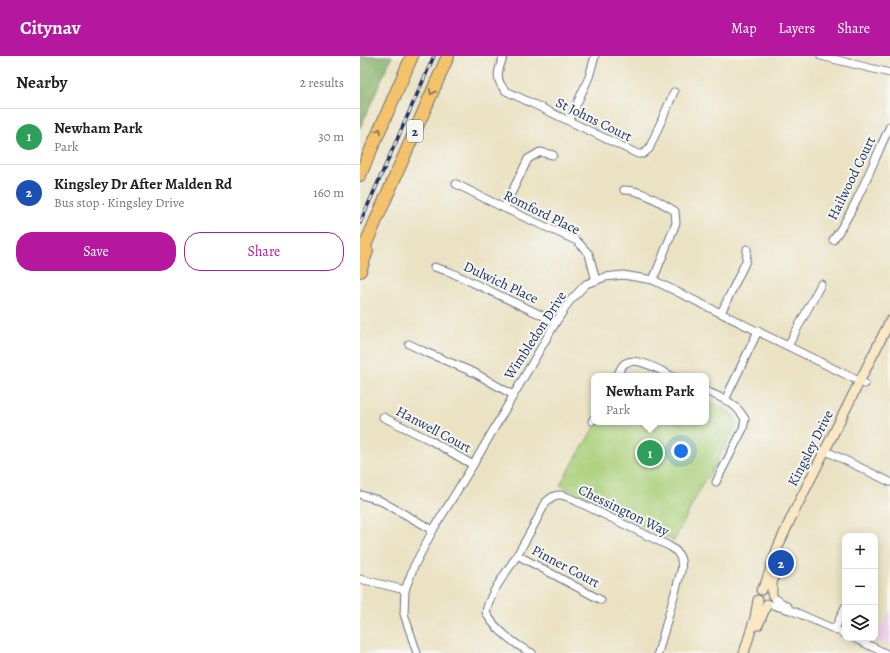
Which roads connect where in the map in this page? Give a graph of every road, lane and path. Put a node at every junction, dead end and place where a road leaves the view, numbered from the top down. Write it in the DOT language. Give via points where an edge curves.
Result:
graph roads {
  1 [pos="412,56"];
  2 [pos="448,56"];
  3 [pos="504,56"];
  4 [pos="595,56"];
  5 [pos="821,56"];
  6 [pos="890,73"];
  7 [pos="674,92"];
  8 [pos="569,121"];
  9 [pos="890,126"];
  10 [pos="553,155"];
  11 [pos="360,175"];
  12 [pos="456,184"];
  13 [pos="624,190"];
  14 [pos="383,206"];
  15 [pos="504,208"];
  16 [pos="833,240"];
  17 [pos="747,249"];
  18 [pos="360,257"];
  19 [pos="434,267"];
  20 [pos="360,271"];
  21 [pos="652,280"];
  22 [pos="596,281"];
  23 [pos="820,284"];
  24 [pos="722,313"];
  25 [pos="890,321"];
  26 [pos="556,322"];
  27 [pos="758,331"];
  28 [pos="890,333"];
  29 [pos="409,344"];
  30 [pos="788,346"];
  31 [pos="618,373"];
  32 [pos="665,373"];
  33 [pos="863,383"];
  34 [pos="709,392"];
  35 [pos="513,395"];
  36 [pos="725,400"];
  37 [pos="382,417"];
  38 [pos="827,451"];
  39 [pos="473,465"];
  40 [pos="716,482"];
  41 [pos="890,482"];
  42 [pos="361,495"];
  43 [pos="433,530"];
  44 [pos="517,555"];
  45 [pos="360,579"];
  46 [pos="405,590"];
  47 [pos="762,590"];
  48 [pos="601,600"];
  49 [pos="758,600"];
  50 [pos="770,600"];
  51 [pos="842,614"];
  52 [pos="835,629"];
  53 [pos="842,632"];
  54 [pos="860,641"];
  55 [pos="417,653"];
  56 [pos="532,653"];
  57 [pos="658,653"];
  58 [pos="744,653"];
  59 [pos="749,653"];
  60 [pos="885,653"];
  11 -- 1 [label="highway, one-way"];
  2 -- 14 [label="highway, 2, one-way"];
  3 -- 8 [label="street, St Johns Court" via="498,69 498,76 504,89"];
  4 -- 8 [label="street" via="589,77"];
  5 -- 6 [label="street"];
  7 -- 8 [label="street, St Johns Court" via="649,149 643,154 636,154"];
  9 -- 16 [label="street, Hailwood Court" via="856,200"];
  10 -- 15 [label="street" via="540,152 528,159"];
  12 -- 15 [label="street, Romford Place"];
  13 -- 21 [label="street" via="653,199 675,211 676,223"];
  14 -- 18 [label="highway, 2"];
  14 -- 20 [label="highway"];
  15 -- 22 [label="street, Romford Place" via="577,241 589,254"];
  17 -- 24 [label="street" via="746,261"];
  19 -- 26 [label="street, Dulwich Place" via="450,272"];
  21 -- 22 [label="street, Wimbledon Drive" via="623,275"];
  21 -- 24 [label="street, Wimbledon Drive"];
  22 -- 26 [label="street, Wimbledon Drive" via="586,284"];
  23 -- 30 [label="street"];
  24 -- 27 [label="street, Wimbledon Drive"];
  25 -- 33 [label="main road, Kingsley Drive"];
  26 -- 35 [label="street, Wimbledon Drive"];
  27 -- 30 [label="street, Wimbledon Drive"];
  27 -- 36 [label="street"];
  28 -- 33 [label="main road, Kingsley Drive"];
  29 -- 35 [label="street" via="475,373"];
  30 -- 33 [label="street, Wimbledon Drive"];
  31 -- 32 [label="street" via="623,364 633,360"];
  33 -- 38 [label="main road, Kingsley Drive"];
  34 -- 36 [label="street"];
  35 -- 39 [label="street, Wimbledon Drive"];
  36 -- 40 [label="street" via="739,409 745,419 743,429"];
  37 -- 39 [label="street, Hanwell Court" via="430,440"];
  38 -- 41 [label="street"];
  38 -- 47 [label="main road, Kingsley Drive" via="791,518"];
  38 -- 50 [label="main road, Kingsley Drive" via="781,553"];
  39 -- 43 [label="street, Wimbledon Drive"];
  42 -- 43 [label="street" via="379,500"];
  43 -- 46 [label="street, Wimbledon Drive"];
  44 -- 48 [label="street, Pinner Court"];
  44 -- 56 [label="street, Chessington Way" via="497,587 486,612 490,620 514,643"];
  44 -- 57 [label="street, Chessington Way" via="546,502 560,495 674,549 682,560 681,571"];
  45 -- 46 [label="street"];
  46 -- 55 [label="street, Wimbledon Drive" via="404,614"];
  47 -- 49 [label="main road" via="758,594"];
  47 -- 50 [label="main road" via="769,590"];
  49 -- 50 [label="main road" via="763,604"];
  49 -- 58 [label="main road"];
  50 -- 52 [label="street"];
  50 -- 59 [label="main road, Kingsley Drive" via="760,618"];
  51 -- 52 [label="street"];
  52 -- 53 [label="street"];
  54 -- 60 [label="street"];
}
